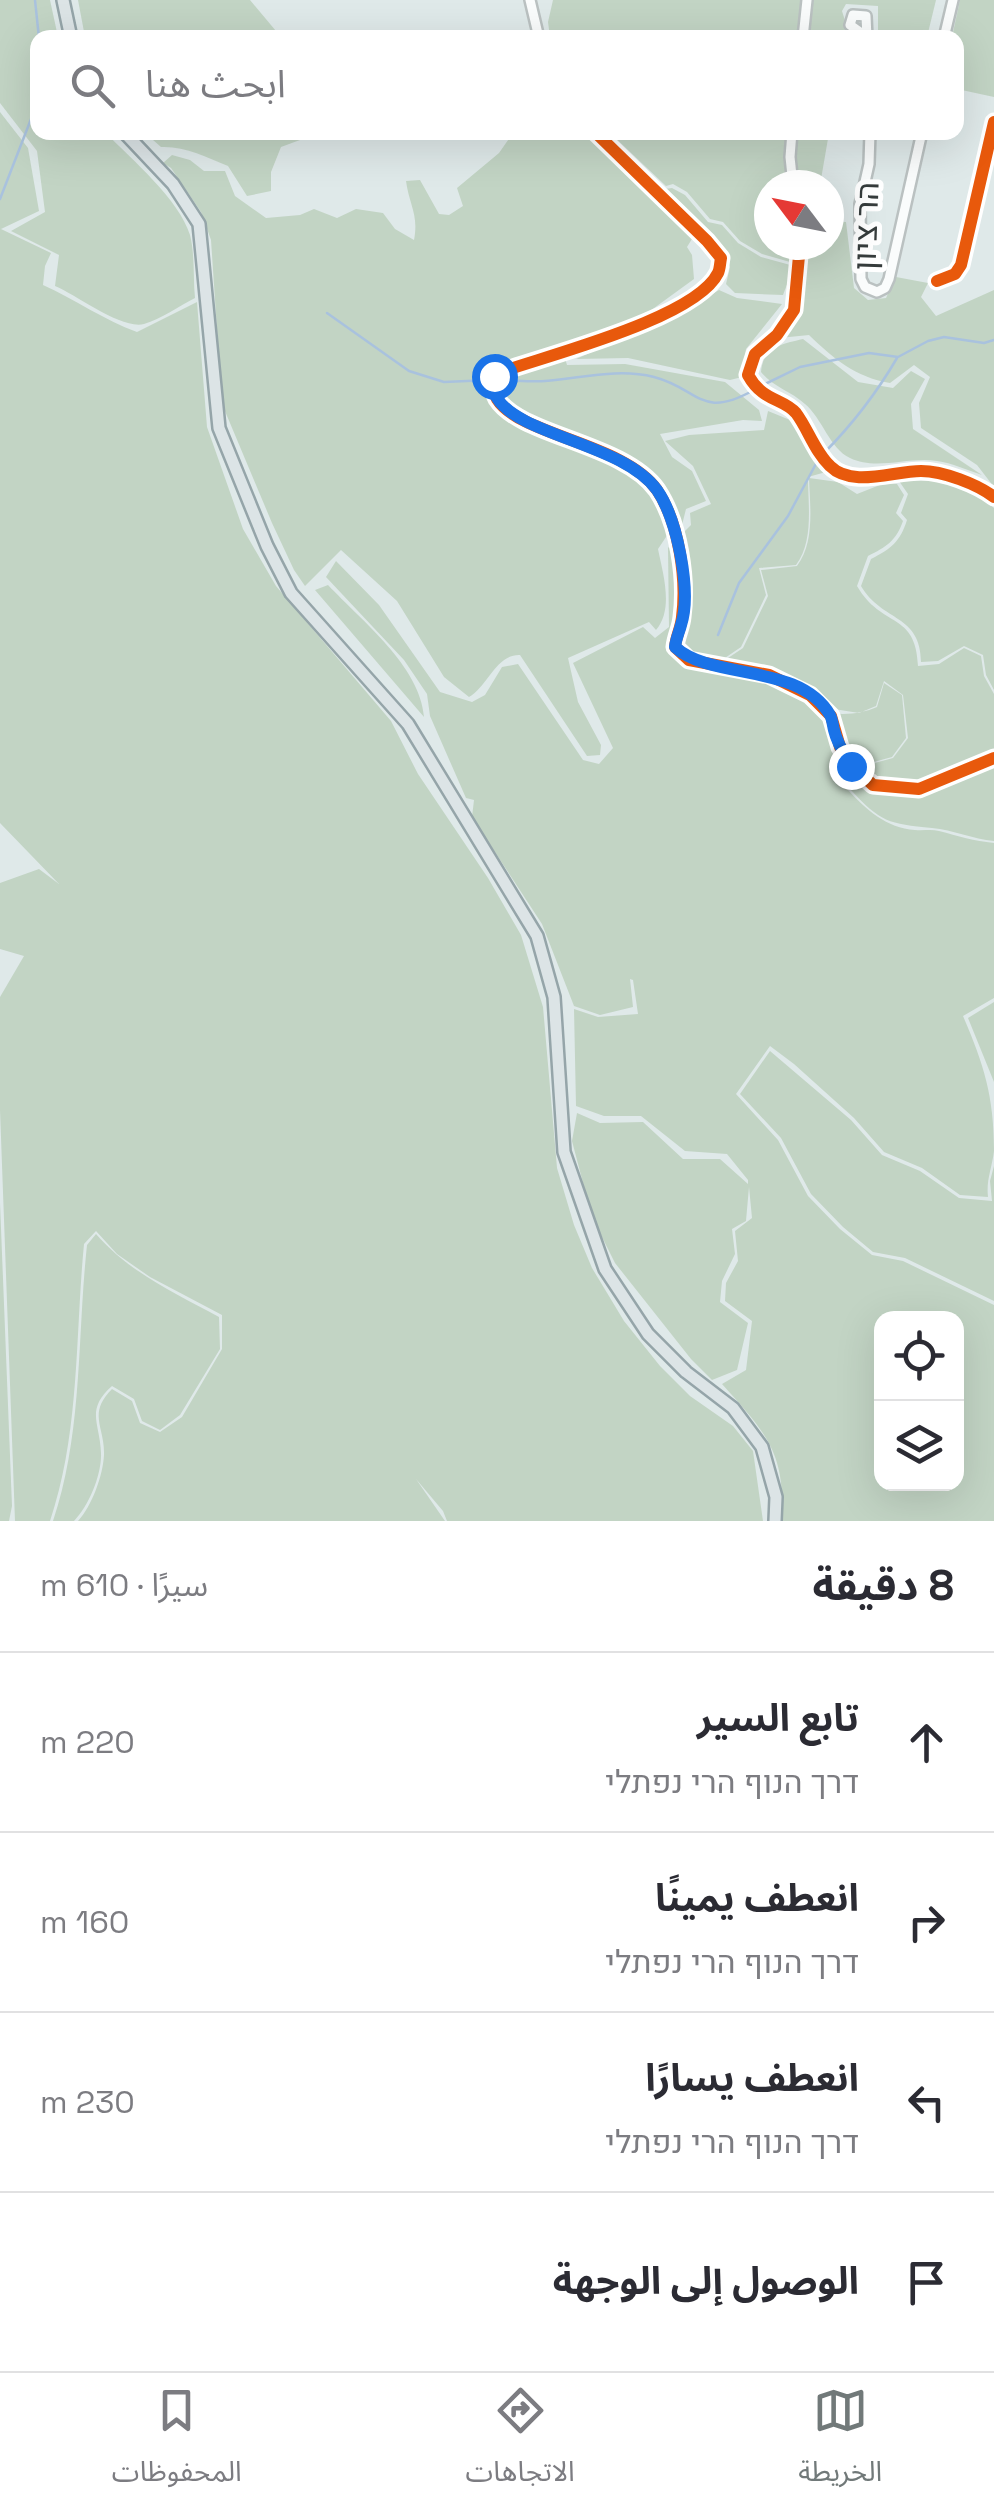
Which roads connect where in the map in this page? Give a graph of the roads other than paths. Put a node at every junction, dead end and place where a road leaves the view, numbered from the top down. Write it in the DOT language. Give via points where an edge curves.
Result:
graph roads {
  1 [pos="63,0"];
  2 [pos="530,0"];
  3 [pos="807,0"];
  4 [pos="953,0"];
  5 [pos="69,30"];
  6 [pos="537,30"];
  7 [pos="804,30"];
  8 [pos="856,30"];
  9 [pos="867,30"];
  10 [pos="946,30"];
  11 [pos="994,122"];
  12 [pos="132,140"];
  13 [pos="603,140"];
  14 [pos="791,140"];
  15 [pos="870,140"];
  16 [pos="920,140"];
  17 [pos="791,170"];
  18 [pos="799,260"];
  19 [pos="937,281"];
  20 [pos="994,497"];
  21 [pos="994,758"];
  22 [pos="775,1521"];
  1 -- 5 [label="main road"];
  2 -- 6 [label="street"];
  3 -- 7 [label="street"];
  4 -- 10 [label="street"];
  8 -- 9 [label="street" via="852,15 866,16"];
  11 -- 19 [label="street" via="961,265"];
  12 -- 22 [label="main road" via="199,224 220,428 267,546 291,592 408,724 537,936 554,997 564,1152 605,1269 648,1334 733,1408 762,1447 776,1497"];
  13 -- 21 [label="street" via="707,241 721,258 717,274 670,312 501,372 492,383 497,398 527,420 610,455 644,475 659,493 684,573 675,647 689,660 769,675 810,695 831,716 851,766 873,785 919,789"];
  14 -- 17 [label="street"];
  15 -- 16 [label="street, הר ציון" via="860,204 861,279 877,292 888,279"];
  18 -- 20 [label="street" via="794,310 755,354 748,375 754,386 792,408 830,467 849,478 925,470"];
}
